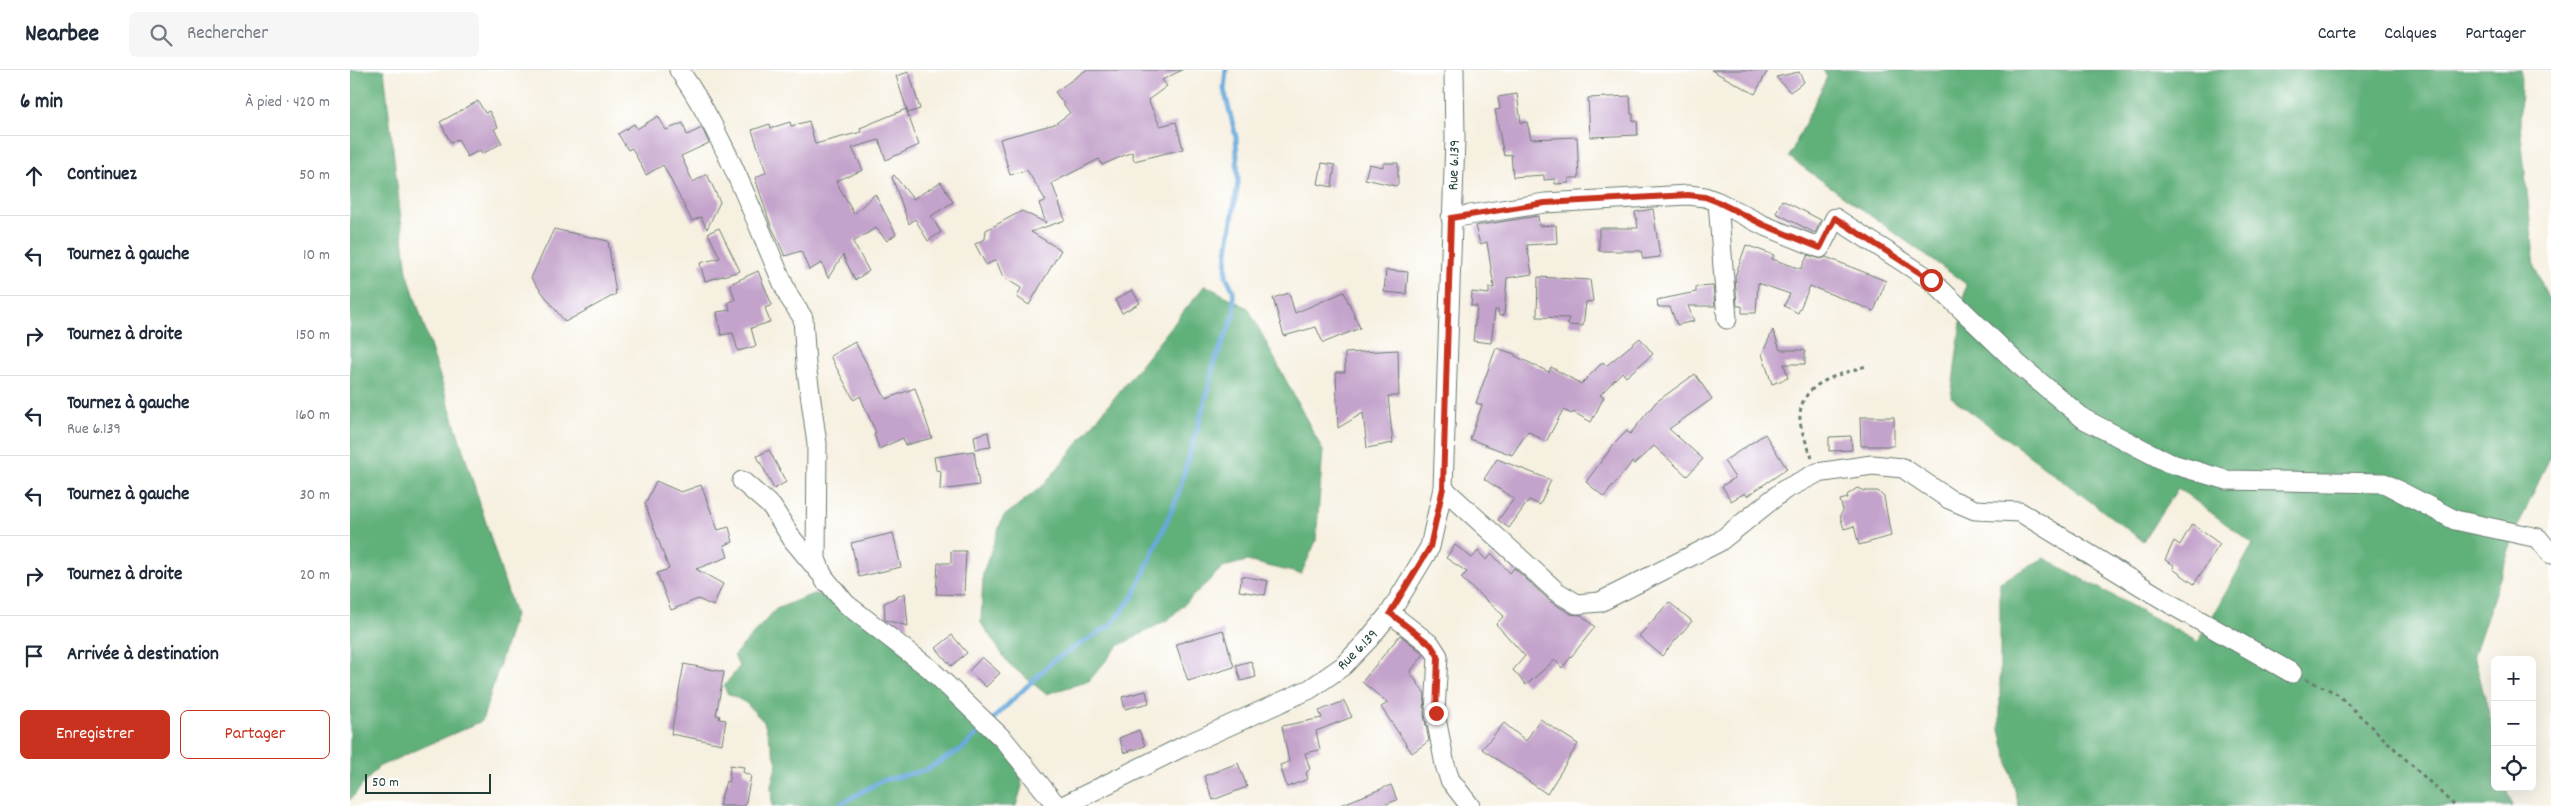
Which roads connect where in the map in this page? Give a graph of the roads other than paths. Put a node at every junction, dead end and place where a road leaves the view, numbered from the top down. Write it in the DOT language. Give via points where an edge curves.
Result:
graph roads {
  1 [pos="679,70"];
  2 [pos="1454,70"];
  3 [pos="1718,202"];
  4 [pos="1451,218"];
  5 [pos="1726,319"];
  6 [pos="742,481"];
  7 [pos="1443,488"];
  8 [pos="2551,554"];
  9 [pos="825,581"];
  10 [pos="1390,613"];
  11 [pos="2292,673"];
  12 [pos="1058,806"];
  13 [pos="1063,806"];
  14 [pos="1470,806"];
  1 -- 9 [label="street" via="727,155 789,297 803,318 817,444 816,559"];
  2 -- 4 [label="street, Rue 6.139"];
  3 -- 4 [label="street" via="1688,195 1545,203"];
  3 -- 5 [label="street"];
  3 -- 8 [label="street" via="1820,248 1835,218 1931,280 2018,364 2084,419 2168,463 2226,480 2384,483 2455,520 2538,538"];
  4 -- 7 [label="street, Rue 6.139"];
  6 -- 9 [label="street" via="772,507"];
  7 -- 10 [label="street, Rue 6.139" via="1430,547"];
  7 -- 11 [label="street" via="1557,592 1577,604 1600,602 1719,542 1784,490 1817,473 1872,464 1903,468 1949,499 1975,510 2020,512"];
  9 -- 12 [label="street" via="846,604 929,668 1004,740"];
  10 -- 13 [label="street, Rue 6.139" via="1343,666 1310,689"];
  10 -- 14 [label="street" via="1431,645 1438,656 1436,713 1445,765 1450,780"];
}
